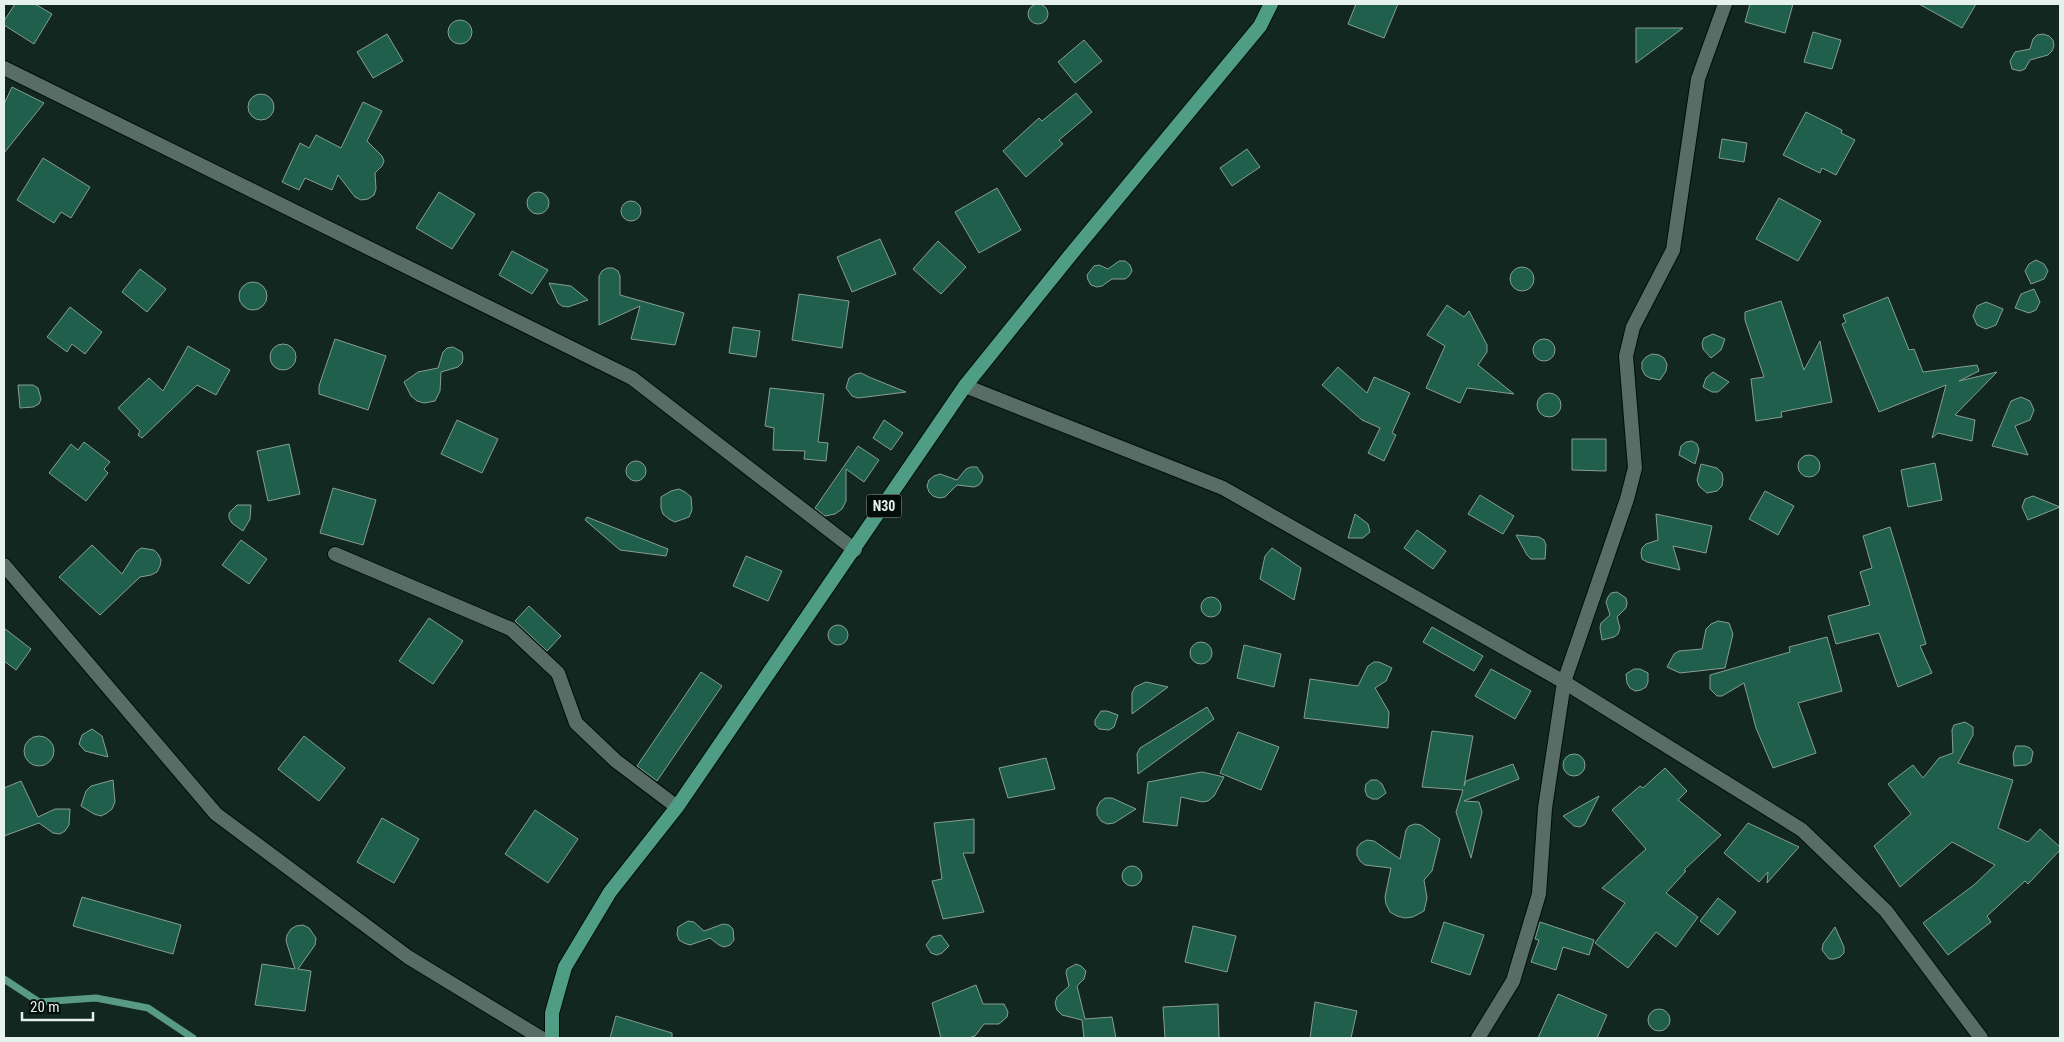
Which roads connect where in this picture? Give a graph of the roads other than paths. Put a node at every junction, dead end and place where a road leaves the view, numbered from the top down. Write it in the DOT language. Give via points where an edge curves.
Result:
graph roads {
  1 [pos="1271,4"];
  2 [pos="1725,4"];
  3 [pos="4,68"];
  4 [pos="965,386"];
  5 [pos="855,550"];
  6 [pos="335,554"];
  7 [pos="4,565"];
  8 [pos="1564,682"];
  9 [pos="677,807"];
  10 [pos="541,1038"];
  11 [pos="552,1038"];
  12 [pos="1478,1038"];
  13 [pos="1981,1038"];
  1 -- 4 [label="main road, N30" via="1260,26"];
  2 -- 8 [label="street" via="1698,79 1673,250 1633,327 1626,356 1635,468"];
  3 -- 5 [label="street" via="632,378"];
  4 -- 5 [label="main road, N30"];
  4 -- 8 [label="street" via="1224,488"];
  5 -- 9 [label="main road, N30"];
  6 -- 9 [label="street" via="511,629 558,673 576,723 616,760"];
  7 -- 10 [label="street" via="216,814 408,957"];
  8 -- 12 [label="street" via="1545,808 1539,894 1513,981"];
  8 -- 13 [label="street" via="1802,830 1886,911"];
  9 -- 11 [label="main road, N30" via="610,892 565,967 552,1013"];
}
